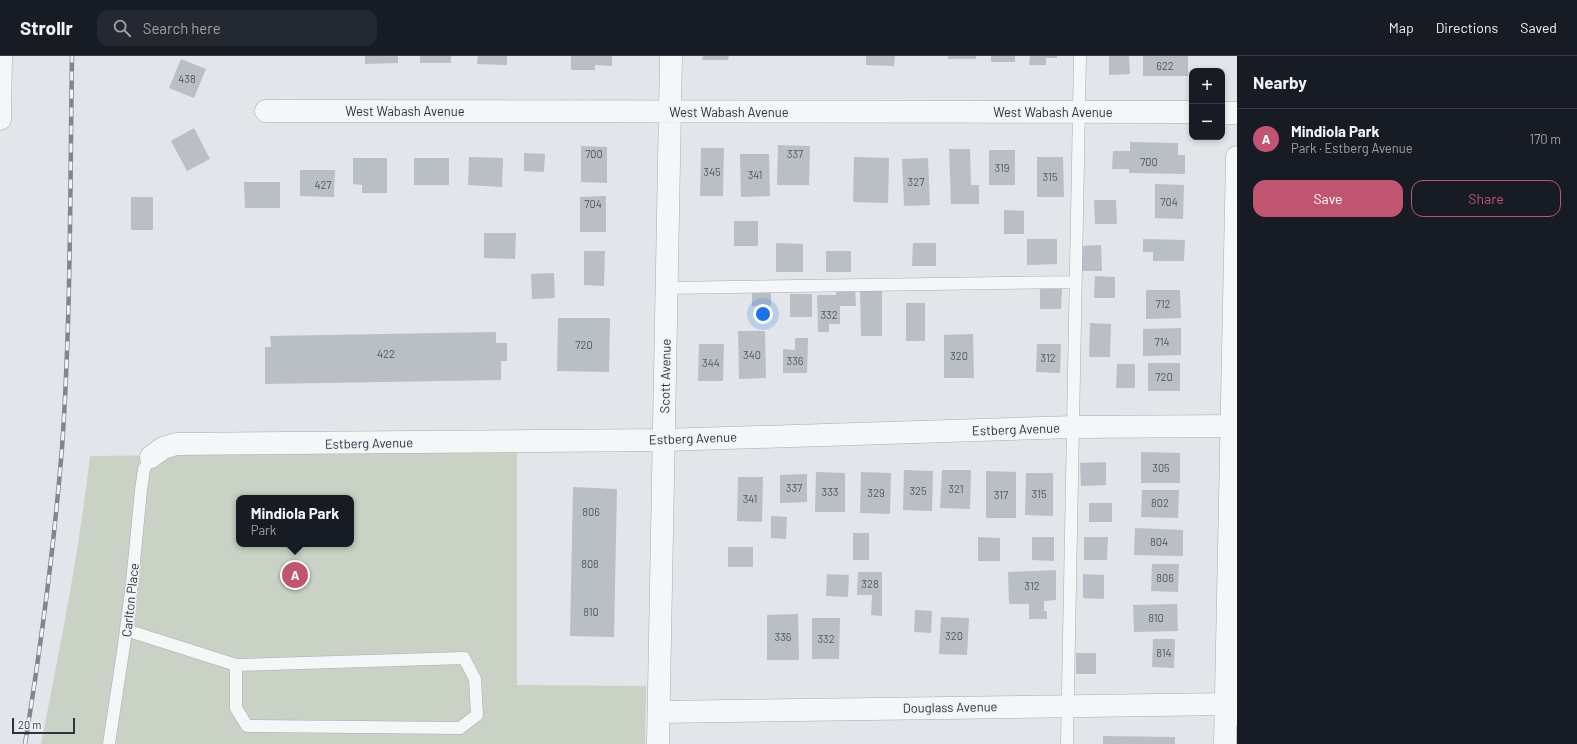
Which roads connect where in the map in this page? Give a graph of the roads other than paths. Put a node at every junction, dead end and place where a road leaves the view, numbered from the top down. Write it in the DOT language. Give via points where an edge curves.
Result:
graph roads {
  1 [pos="1,56"];
  2 [pos="671,56"];
  3 [pos="1080,56"];
  4 [pos="266,111"];
  5 [pos="670,112"];
  6 [pos="1079,112"];
  7 [pos="1189,112"];
  8 [pos="1225,113"];
  9 [pos="1237,113"];
  10 [pos="0,119"];
  11 [pos="1237,157"];
  12 [pos="1075,282"];
  13 [pos="667,288"];
  14 [pos="1234,425"];
  15 [pos="1074,427"];
  16 [pos="664,440"];
  17 [pos="151,457"];
  18 [pos="126,630"];
  19 [pos="236,665"];
  20 [pos="1068,706"];
  21 [pos="1232,710"];
  22 [pos="659,712"];
  23 [pos="109,744"];
  24 [pos="658,744"];
  25 [pos="1067,744"];
  26 [pos="1226,744"];
  1 -- 10 [label="street"];
  2 -- 5 [label="street, Scott Avenue"];
  3 -- 6 [label="lane"];
  4 -- 5 [label="street, West Wabash Avenue"];
  5 -- 6 [label="street, West Wabash Avenue"];
  5 -- 13 [label="street, Scott Avenue"];
  6 -- 7 [label="street, West Wabash Avenue"];
  6 -- 12 [label="lane"];
  8 -- 9 [label="street"];
  11 -- 14 [label="street"];
  12 -- 13 [label="lane"];
  12 -- 15 [label="lane"];
  13 -- 16 [label="street, Scott Avenue"];
  14 -- 15 [label="street, Estberg Avenue"];
  14 -- 21 [label="street"];
  15 -- 16 [label="street, Estberg Avenue"];
  15 -- 20 [label="lane"];
  16 -- 17 [label="street, Estberg Avenue" via="176,444 163,448"];
  16 -- 22 [label="street, Scott Avenue"];
  17 -- 18 [label="lane, Carlton Place" via="144,469"];
  18 -- 19 [label="lane"];
  18 -- 23 [label="lane, Carlton Place"];
  19 -- 19 [label="lane" via="464,658 475,679 477,715 460,728 247,726 236,708"];
  20 -- 21 [label="street, Douglass Avenue"];
  20 -- 22 [label="street, Douglass Avenue"];
  20 -- 25 [label="lane"];
  21 -- 26 [label="street"];
  22 -- 24 [label="street, Scott Avenue"];
}
